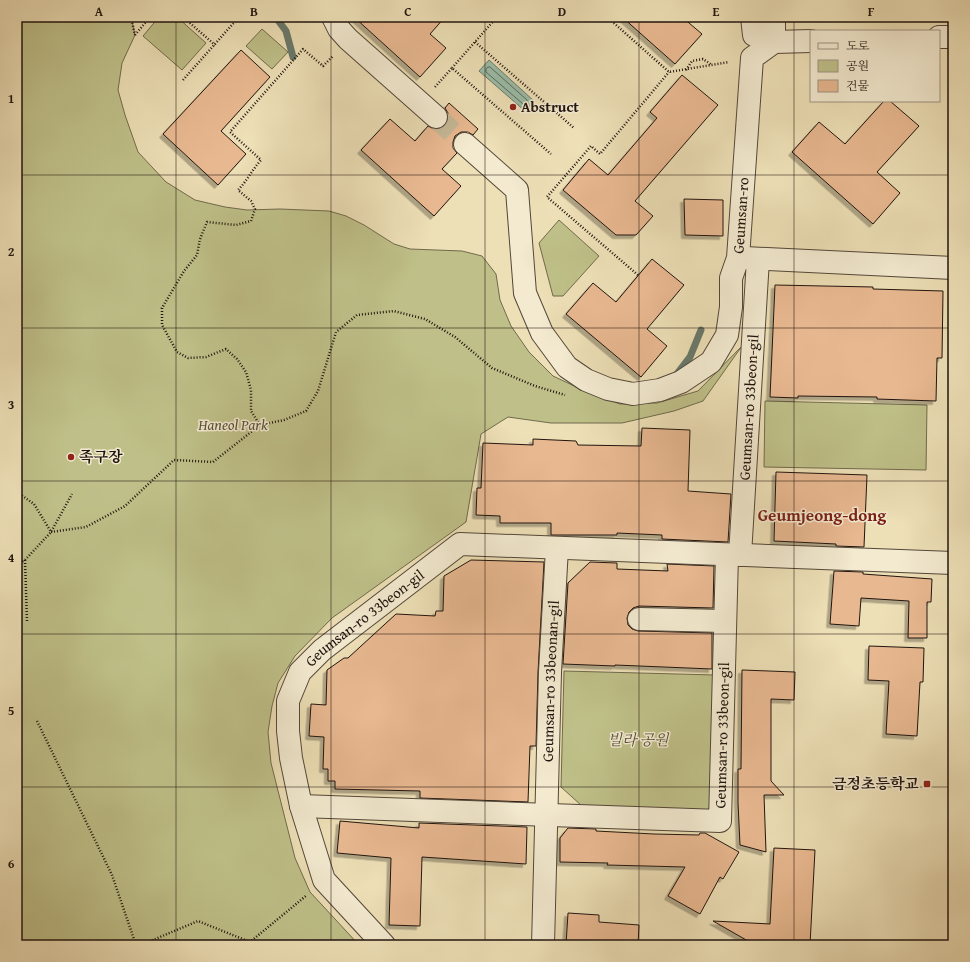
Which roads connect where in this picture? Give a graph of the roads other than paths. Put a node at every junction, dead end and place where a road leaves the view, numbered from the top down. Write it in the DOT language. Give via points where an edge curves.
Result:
graph roads {
  1 [pos="333,17"];
  2 [pos="752,17"];
  3 [pos="774,17"];
  4 [pos="940,37"];
  5 [pos="953,37"];
  6 [pos="810,41"];
  7 [pos="774,42"];
  8 [pos="436,118"];
  9 [pos="465,144"];
  10 [pos="748,258"];
  11 [pos="953,268"];
  12 [pos="557,548"];
  13 [pos="733,555"];
  14 [pos="953,563"];
  15 [pos="639,619"];
  16 [pos="724,621"];
  17 [pos="301,806"];
  18 [pos="546,814"];
  19 [pos="384,945"];
  20 [pos="543,945"];
  1 -- 8 [label="street" via="348,39"];
  2 -- 7 [label="street" via="754,35"];
  3 -- 7 [label="street"];
  4 -- 5 [label="street"];
  6 -- 7 [label="street"];
  7 -- 10 [label="street, Geumsan-ro" via="752,58"];
  9 -- 10 [label="street" via="517,190 525,293 542,333 567,366 586,380 608,389 633,394 660,390 682,382 711,362 727,335 731,307 731,278"];
  10 -- 11 [label="street, Geumsan-ro"];
  10 -- 13 [label="street, Geumsan-ro 33beon-gil"];
  12 -- 13 [label="street, Geumsan-ro 33beon-gil"];
  12 -- 17 [label="street, Geumsan-ro 33beon-gil" via="460,544 322,650 300,672 288,701 288,731"];
  12 -- 18 [label="street, Geumsan-ro 33beonan-gil"];
  13 -- 14 [label="street, Geumsan-ro 33beon-gil" via="895,554"];
  13 -- 16 [label="street, Geumsan-ro 33beon-gil"];
  15 -- 16 [label="street"];
  16 -- 18 [label="street, Geumsan-ro 33beon-gil" via="720,821"];
  17 -- 18 [label="street"];
  17 -- 19 [label="street, Geumsan-ro 33beon-gil" via="324,880"];
  18 -- 20 [label="street, Geumsan-ro 33beonan-gil"];
}
